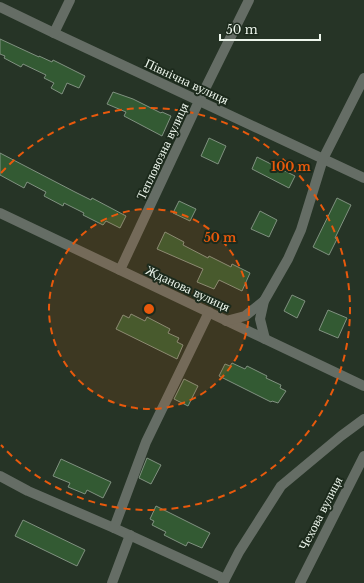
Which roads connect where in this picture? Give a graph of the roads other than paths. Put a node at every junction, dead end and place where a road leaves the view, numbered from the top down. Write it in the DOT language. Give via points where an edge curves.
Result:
graph roads {
  1 [pos="70,0"];
  2 [pos="249,0"];
  3 [pos="0,7"];
  4 [pos="54,33"];
  5 [pos="364,78"];
  6 [pos="199,101"];
  7 [pos="324,159"];
  8 [pos="364,178"];
  9 [pos="0,214"];
  10 [pos="120,270"];
  11 [pos="264,301"];
  12 [pos="209,312"];
  13 [pos="226,321"];
  14 [pos="265,339"];
  15 [pos="364,386"];
  16 [pos="364,420"];
  17 [pos="364,456"];
  18 [pos="0,476"];
  19 [pos="114,528"];
  20 [pos="130,535"];
  21 [pos="224,581"];
  22 [pos="112,583"];
  23 [pos="300,583"];
  1 -- 4 [label="street"];
  2 -- 6 [label="street, Тепловозна вулиця"];
  3 -- 4 [label="street, Північна вулиця"];
  4 -- 6 [label="street, Північна вулиця"];
  5 -- 7 [label="street"];
  6 -- 7 [label="street, Північна вулиця"];
  6 -- 10 [label="street, Тепловозна вулиця"];
  7 -- 8 [label="street, Північна вулиця"];
  7 -- 11 [label="street" via="301,230"];
  9 -- 10 [label="street, Жданова вулиця"];
  10 -- 12 [label="street, Жданова вулиця"];
  11 -- 13 [label="street" via="245,316"];
  11 -- 14 [label="street" via="260,319"];
  12 -- 13 [label="street, Жданова вулиця"];
  12 -- 19 [label="street" via="146,442"];
  13 -- 14 [label="street, Жданова вулиця"];
  14 -- 15 [label="street, Жданова вулиця"];
  16 -- 21 [label="street" via="281,486 239,552"];
  17 -- 23 [label="street, Чехова вулиця"];
  18 -- 19 [label="street" via="28,491"];
  19 -- 20 [label="street"];
  20 -- 21 [label="street"];
  20 -- 22 [label="street"];
}
